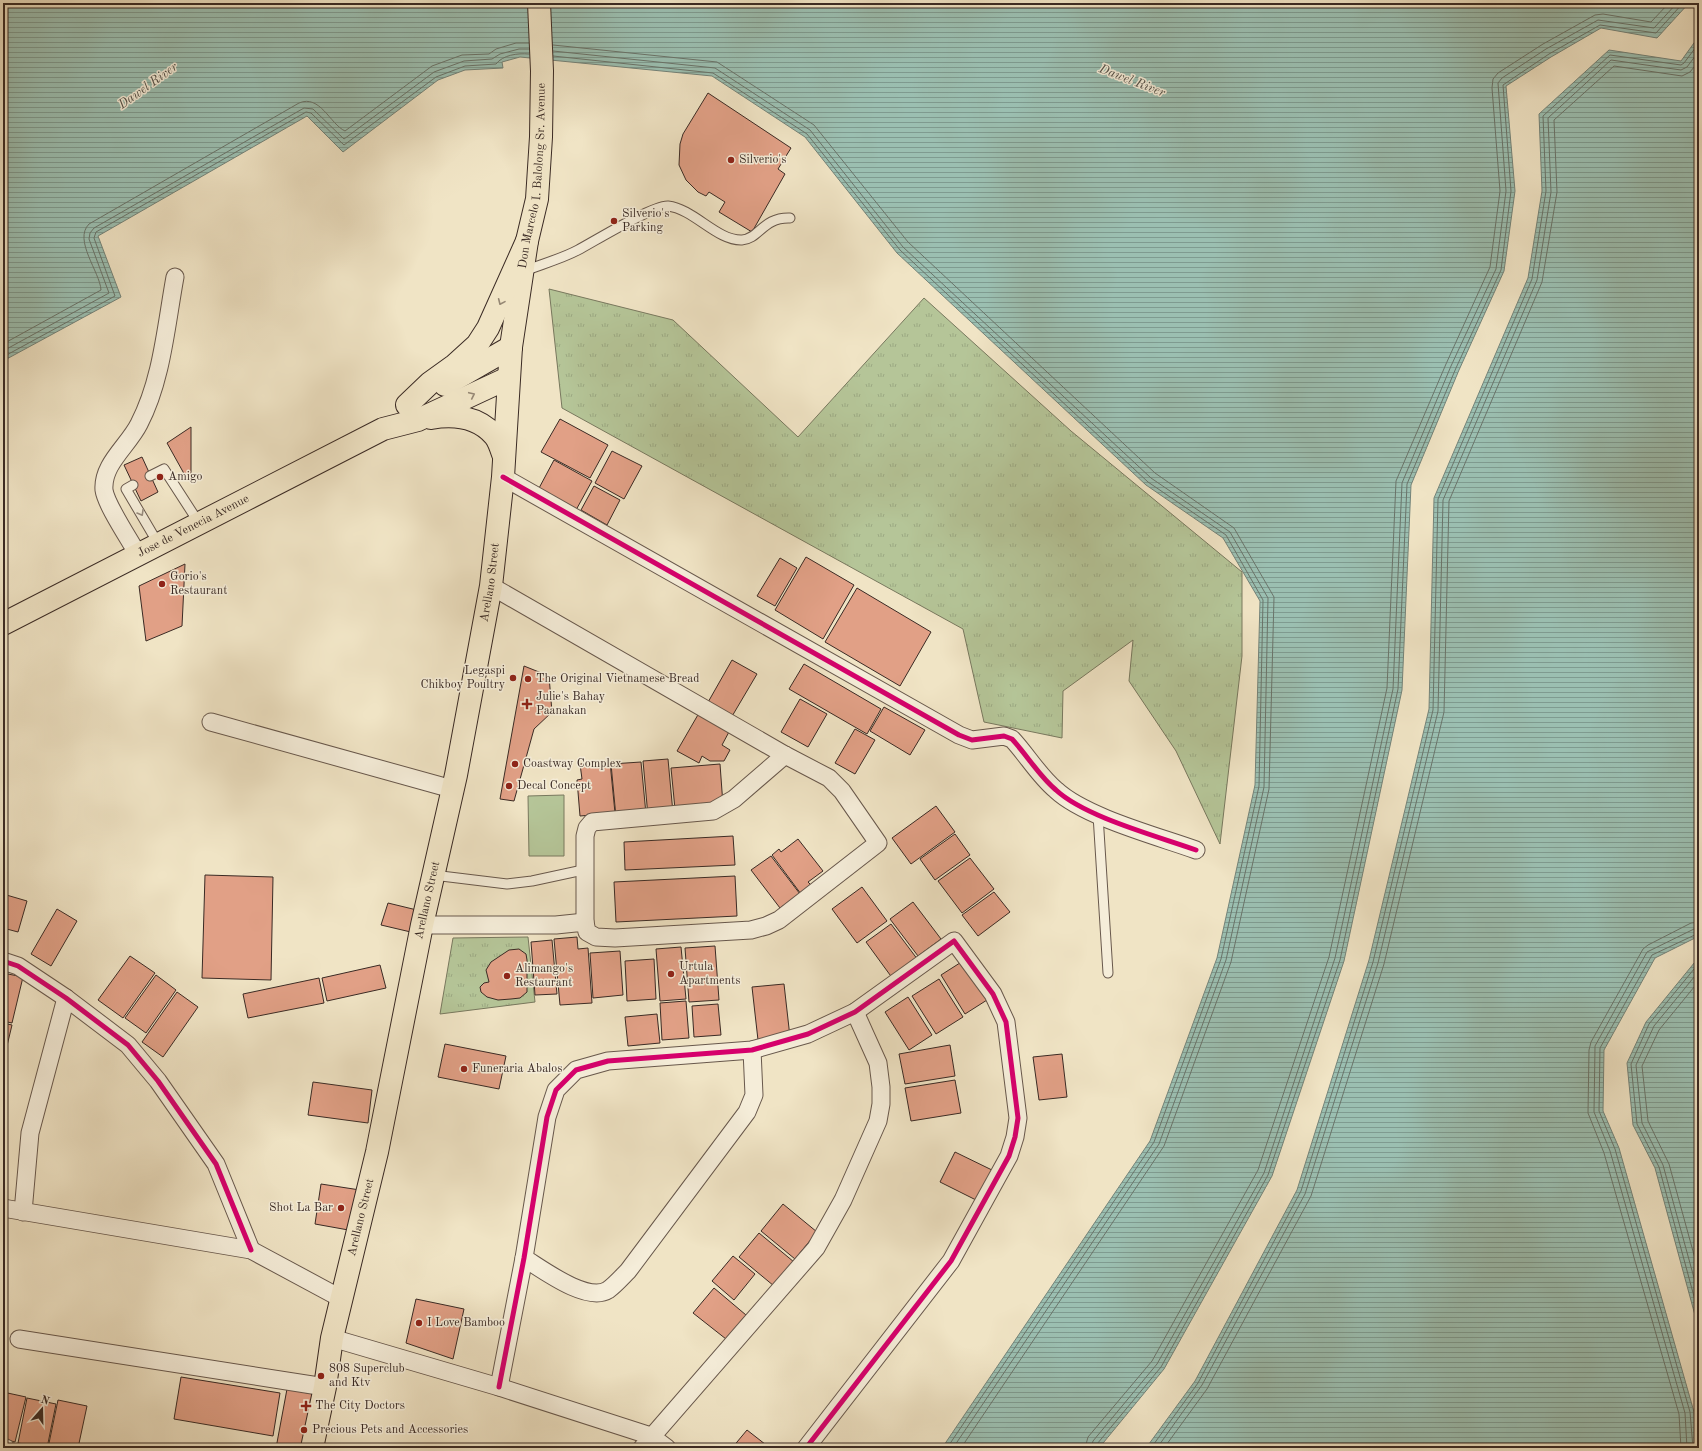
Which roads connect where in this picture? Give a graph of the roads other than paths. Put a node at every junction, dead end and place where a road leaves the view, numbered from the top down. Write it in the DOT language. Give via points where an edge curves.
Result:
graph roads {
  1 [pos="539,3"];
  2 [pos="790,218"];
  3 [pos="527,241"];
  4 [pos="523,272"];
  5 [pos="175,277"];
  6 [pos="511,347"];
  7 [pos="508,378"];
  8 [pos="412,413"];
  9 [pos="503,454"];
  10 [pos="150,476"];
  11 [pos="503,477"];
  12 [pos="133,485"];
  13 [pos="199,524"];
  14 [pos="159,545"];
  15 [pos="138,555"];
  16 [pos="491,586"];
  17 [pos="3,624"];
  18 [pos="211,722"];
  19 [pos="785,755"];
  20 [pos="452,789"];
  21 [pos="1098,815"];
  22 [pos="1196,850"];
  23 [pos="583,870"];
  24 [pos="433,874"];
  25 [pos="584,922"];
  26 [pos="422,925"];
  27 [pos="3,961"];
  28 [pos="1108,973"];
  29 [pos="66,998"];
  30 [pos="854,1012"];
  31 [pos="752,1050"];
  32 [pos="3,1208"];
  33 [pos="23,1212"];
  34 [pos="251,1250"];
  35 [pos="524,1258"];
  36 [pos="342,1299"];
  37 [pos="332,1338"];
  38 [pos="19,1339"];
  39 [pos="325,1387"];
  40 [pos="499,1387"];
  41 [pos="647,1442"];
  42 [pos="312,1448"];
  43 [pos="667,1448"];
  44 [pos="806,1448"];
  1 -- 3 [label="main road, Don Marcelo I. Balolong Sr. Avenue" via="541,137 537,199"];
  2 -- 4 [label="lane" via="780,217 771,220 748,239 740,240 727,236 680,208 660,206 577,251"];
  3 -- 4 [label="main road, Don Marcelo I. Balolong Sr. Avenue"];
  3 -- 8 [label="main road, one-way" via="488,328 477,345 455,365 430,382"];
  4 -- 6 [label="main road, Don Marcelo I. Balolong Sr. Avenue"];
  5 -- 15 [label="street" via="157,376 149,402 138,425 111,463 104,491"];
  6 -- 7 [label="main road, Arellano Street"];
  6 -- 8 [label="main road, Jose de Venecia Avenue"];
  8 -- 7 [label="main road, Jose de Venecia Avenue, one-way"];
  7 -- 9 [label="main road, Arellano Street"];
  8 -- 9 [label="main road" via="465,417 482,424 495,436"];
  8 -- 13 [label="main road, Jose de Venecia Avenue"];
  9 -- 11 [label="main road, Arellano Street"];
  10 -- 13 [label="lane" via="164,469"];
  11 -- 16 [label="main road, Arellano Street"];
  11 -- 21 [label="street" via="959,735 972,740 1004,736 1012,739 1054,789 1065,798"];
  12 -- 14 [label="lane, one-way" via="126,489"];
  13 -- 14 [label="main road, Jose de Venecia Avenue"];
  14 -- 15 [label="main road, Jose de Venecia Avenue"];
  15 -- 17 [label="main road, Jose de Venecia Avenue"];
  16 -- 19 [label="street"];
  16 -- 20 [label="main road, Arellano Street"];
  18 -- 20 [label="street"];
  19 -- 23 [label="street" via="734,799 713,811 592,822 585,836"];
  19 -- 25 [label="street" via="829,778 842,791 878,843 779,920 766,926 750,930 615,938 596,937 587,932"];
  20 -- 24 [label="main road, Arellano Street"];
  21 -- 22 [label="street"];
  21 -- 28 [label="lane"];
  23 -- 24 [label="lane" via="532,882 507,884"];
  23 -- 25 [label="street"];
  24 -- 26 [label="main road, Arellano Street"];
  25 -- 26 [label="street" via="550,925"];
  26 -- 36 [label="main road, Arellano Street" via="377,1152"];
  27 -- 29 [label="street" via="18,966"];
  29 -- 33 [label="street" via="30,1133"];
  29 -- 34 [label="street" via="128,1045 158,1081 216,1164"];
  30 -- 31 [label="street" via="808,1034"];
  30 -- 41 [label="street" via="878,1063 881,1104 878,1121 843,1200 816,1248"];
  30 -- 44 [label="street" via="954,941 993,994 1006,1022 1018,1118 1009,1156 951,1261"];
  31 -- 35 [label="street" via="608,1061 576,1070 556,1090 547,1117"];
  31 -- 35 [label="street" via="754,1095 747,1112 628,1270 607,1290 594,1292 574,1288"];
  32 -- 33 [label="street"];
  33 -- 34 [label="street"];
  34 -- 36 [label="street"];
  35 -- 40 [label="street"];
  36 -- 37 [label="main road, Arellano Street"];
  37 -- 39 [label="main road, Arellano Street"];
  37 -- 40 [label="street"];
  38 -- 39 [label="street"];
  39 -- 42 [label="main road, Arellano Street"];
  40 -- 41 [label="street"];
  41 -- 43 [label="street"];
}
